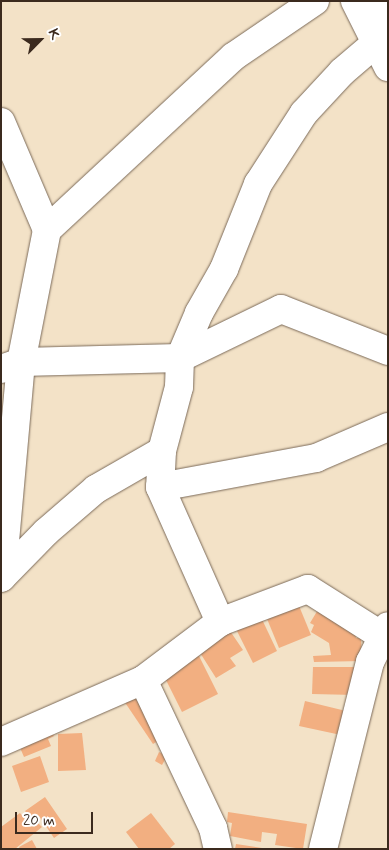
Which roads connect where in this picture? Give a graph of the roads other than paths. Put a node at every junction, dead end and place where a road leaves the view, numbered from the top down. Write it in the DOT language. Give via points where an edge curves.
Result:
graph roads {
  1 [pos="315,1"];
  2 [pos="354,1"];
  3 [pos="384,1"];
  4 [pos="377,42"];
  5 [pos="388,67"];
  6 [pos="1,122"];
  7 [pos="9,161"];
  8 [pos="47,230"];
  9 [pos="388,351"];
  10 [pos="180,358"];
  11 [pos="11,366"];
  12 [pos="388,427"];
  13 [pos="162,451"];
  14 [pos="160,487"];
  15 [pos="2,577"];
  16 [pos="220,622"];
  17 [pos="385,631"];
  18 [pos="143,680"];
  19 [pos="1,742"];
  20 [pos="218,849"];
  21 [pos="324,849"];
  1 -- 8 [label="street" via="233,56"];
  2 -- 4 [label="street"];
  3 -- 4 [label="street"];
  4 -- 5 [label="street"];
  4 -- 10 [label="street" via="342,72 304,113 258,184 224,269 199,313"];
  6 -- 7 [label="street"];
  7 -- 8 [label="street"];
  8 -- 11 [label="street"];
  9 -- 10 [label="street" via="281,309"];
  10 -- 11 [label="street"];
  10 -- 13 [label="street" via="179,388"];
  11 -- 15 [label="street"];
  12 -- 14 [label="street" via="316,458"];
  13 -- 14 [label="street"];
  13 -- 15 [label="street" via="96,489 46,532"];
  14 -- 16 [label="street"];
  16 -- 17 [label="street" via="308,589"];
  16 -- 18 [label="street"];
  17 -- 21 [label="street" via="370,662"];
  18 -- 19 [label="street"];
  18 -- 20 [label="street" via="213,828"];
}
